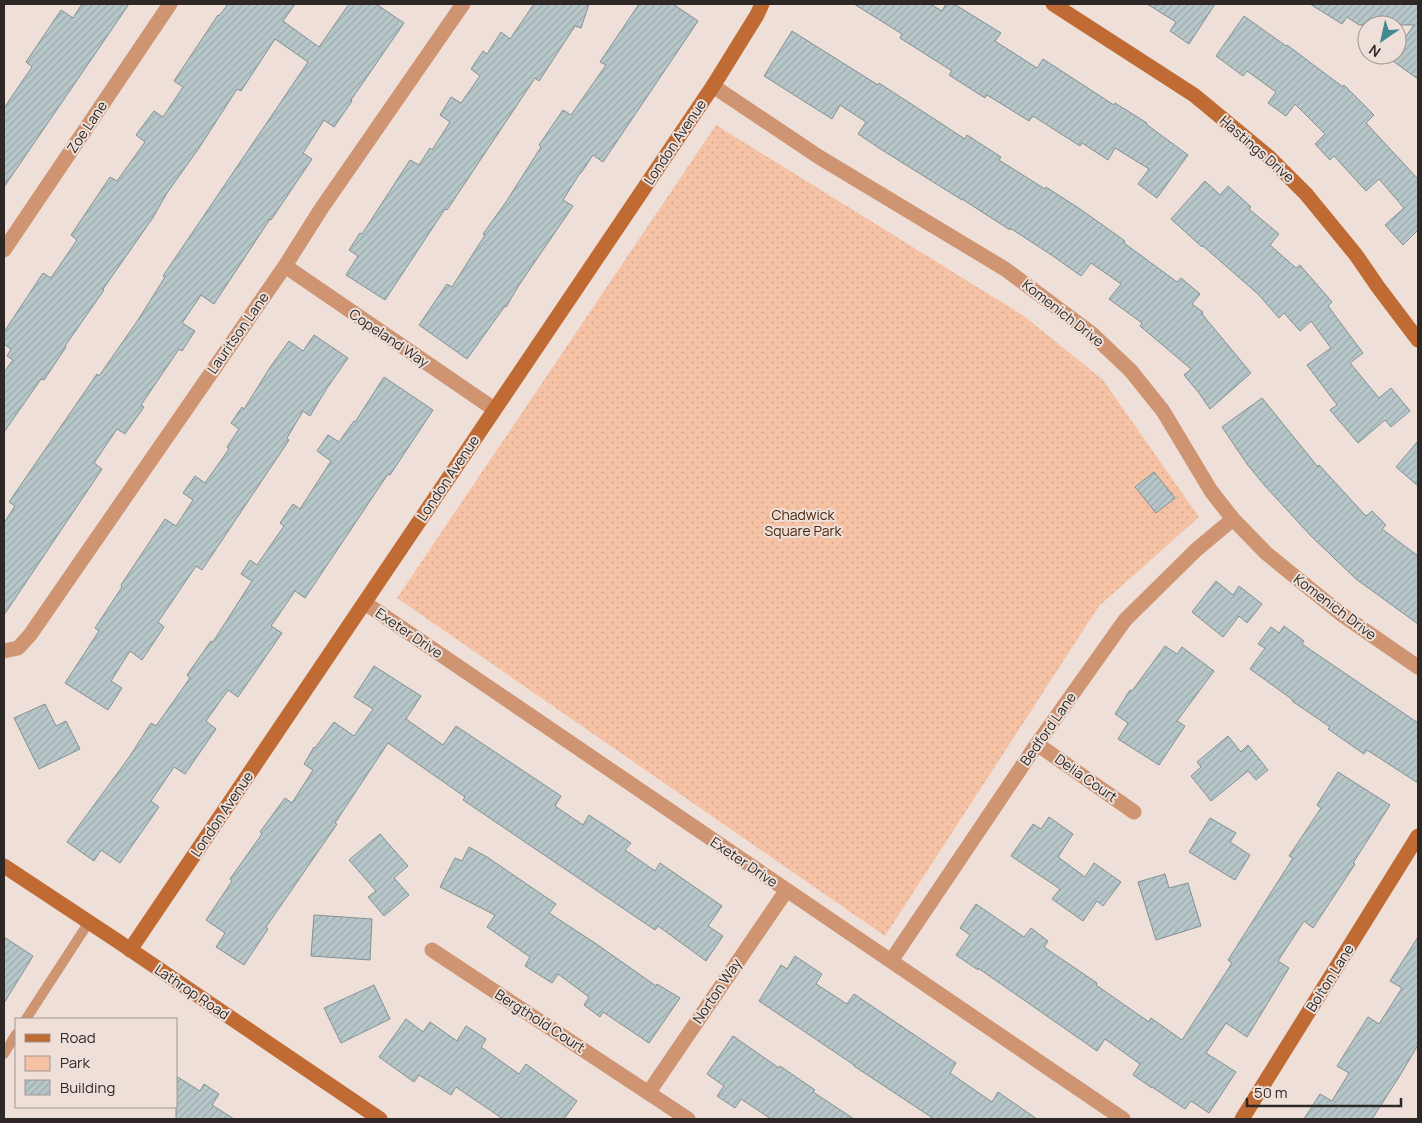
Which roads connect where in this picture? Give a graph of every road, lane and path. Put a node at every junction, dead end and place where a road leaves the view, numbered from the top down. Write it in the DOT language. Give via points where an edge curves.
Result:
graph roads {
  1 [pos="170,4"];
  2 [pos="463,4"];
  3 [pos="762,4"];
  4 [pos="1053,4"];
  5 [pos="713,86"];
  6 [pos="4,250"];
  7 [pos="285,266"];
  8 [pos="1418,340"];
  9 [pos="494,409"];
  10 [pos="1233,519"];
  11 [pos="365,603"];
  12 [pos="4,651"];
  13 [pos="1418,667"];
  14 [pos="1037,744"];
  15 [pos="1134,812"];
  16 [pos="1418,836"];
  17 [pos="4,866"];
  18 [pos="786,891"];
  19 [pos="89,922"];
  20 [pos="130,950"];
  21 [pos="432,950"];
  22 [pos="891,961"];
  23 [pos="27,1018"];
  24 [pos="15,1036"];
  25 [pos="4,1054"];
  26 [pos="648,1092"];
  27 [pos="380,1119"];
  28 [pos="688,1119"];
  29 [pos="1123,1119"];
  30 [pos="1242,1119"];
  1 -- 6 [label="street, Zoe Lane"];
  2 -- 7 [label="street, Lauritson Lane" via="321,208"];
  3 -- 5 [label="street, London Avenue"];
  4 -- 8 [label="street, Hastings Drive" via="1194,95 1269,156 1306,194 1356,255"];
  5 -- 9 [label="street, London Avenue"];
  5 -- 10 [label="street, Komenich Drive" via="819,158 1005,269 1091,333 1131,371"];
  7 -- 9 [label="street, Copeland Way"];
  7 -- 12 [label="street, Lauritson Lane" via="30,635 18,648"];
  9 -- 11 [label="street, London Avenue"];
  10 -- 13 [label="street, Komenich Drive" via="1266,553 1340,614"];
  10 -- 14 [label="street, Bedford Lane" via="1196,550 1125,620"];
  11 -- 18 [label="street, Exeter Drive"];
  11 -- 20 [label="street, London Avenue"];
  14 -- 15 [label="street, Delia Court"];
  14 -- 22 [label="street, Bedford Lane"];
  16 -- 30 [label="street, Bolton Lane"];
  17 -- 19 [label="street, Lathrop Road"];
  18 -- 22 [label="street, Exeter Drive"];
  18 -- 26 [label="street, Norton Way"];
  19 -- 20 [label="street, Lathrop Road"];
  19 -- 23 [label="lane"];
  20 -- 27 [label="street, Lathrop Road"];
  21 -- 26 [label="street, Bergthold Court"];
  22 -- 29 [label="street, Exeter Drive"];
  24 -- 25 [label="lane"];
  26 -- 28 [label="street, Bergthold Court"];
}
